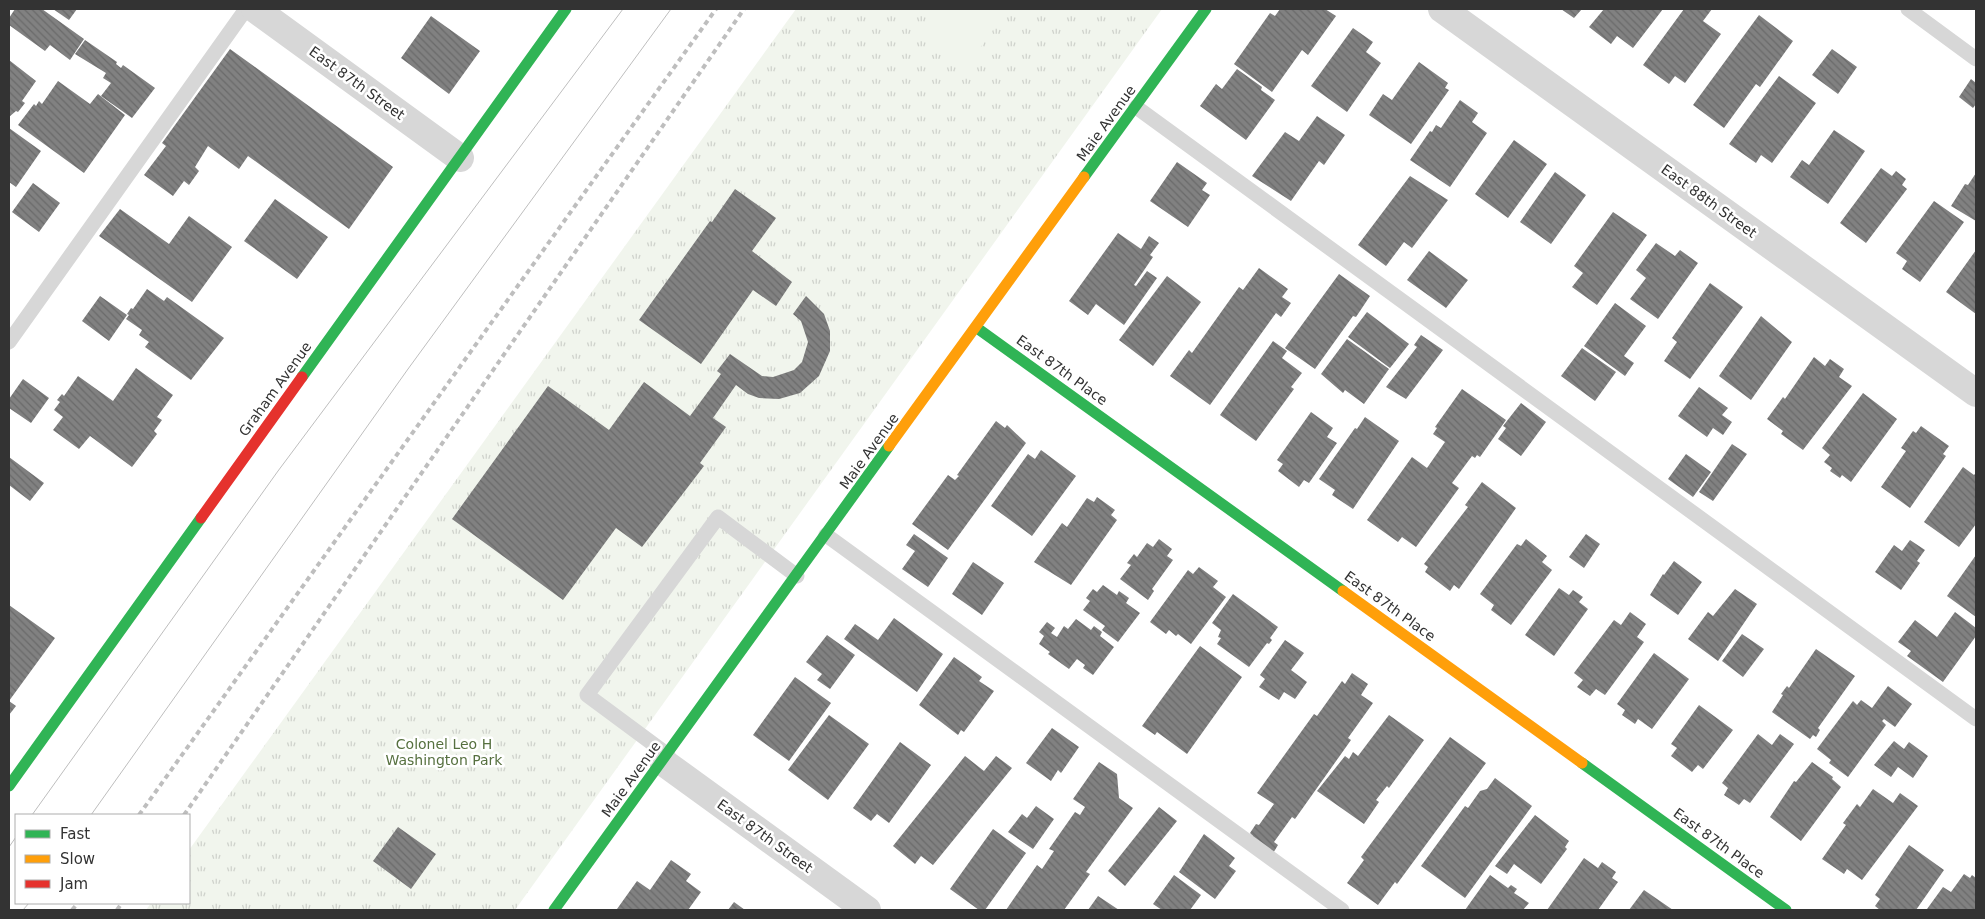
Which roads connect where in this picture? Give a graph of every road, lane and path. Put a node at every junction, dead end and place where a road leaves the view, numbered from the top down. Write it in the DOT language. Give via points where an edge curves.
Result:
graph roads {
  1 [pos="246,9"];
  2 [pos="255,9"];
  3 [pos="566,9"];
  4 [pos="1206,9"];
  5 [pos="1442,9"];
  6 [pos="1908,9"];
  7 [pos="1976,59"];
  8 [pos="1136,107"];
  9 [pos="460,158"];
  10 [pos="977,328"];
  11 [pos="9,342"];
  12 [pos="1976,393"];
  13 [pos="826,536"];
  14 [pos="797,576"];
  15 [pos="1976,719"];
  16 [pos="665,758"];
  17 [pos="9,786"];
  18 [pos="554,910"];
  19 [pos="867,910"];
  20 [pos="1342,910"];
  21 [pos="1786,910"];
  1 -- 11 [label="lane"];
  2 -- 9 [label="street, East 87th Street"];
  3 -- 9 [label="street, Graham Avenue"];
  4 -- 8 [label="street, Maie Avenue"];
  5 -- 12 [label="street, East 88th Street"];
  6 -- 7 [label="lane"];
  8 -- 10 [label="street, Maie Avenue"];
  8 -- 15 [label="lane"];
  9 -- 17 [label="street, Graham Avenue"];
  10 -- 13 [label="street, Maie Avenue"];
  10 -- 21 [label="street, East 87th Place"];
  13 -- 14 [label="street, Maie Avenue"];
  13 -- 20 [label="lane"];
  14 -- 16 [label="street, Maie Avenue"];
  14 -- 16 [label="lane" via="718,517 587,695"];
  16 -- 18 [label="street, Maie Avenue"];
  16 -- 19 [label="street, East 87th Street"];
}
